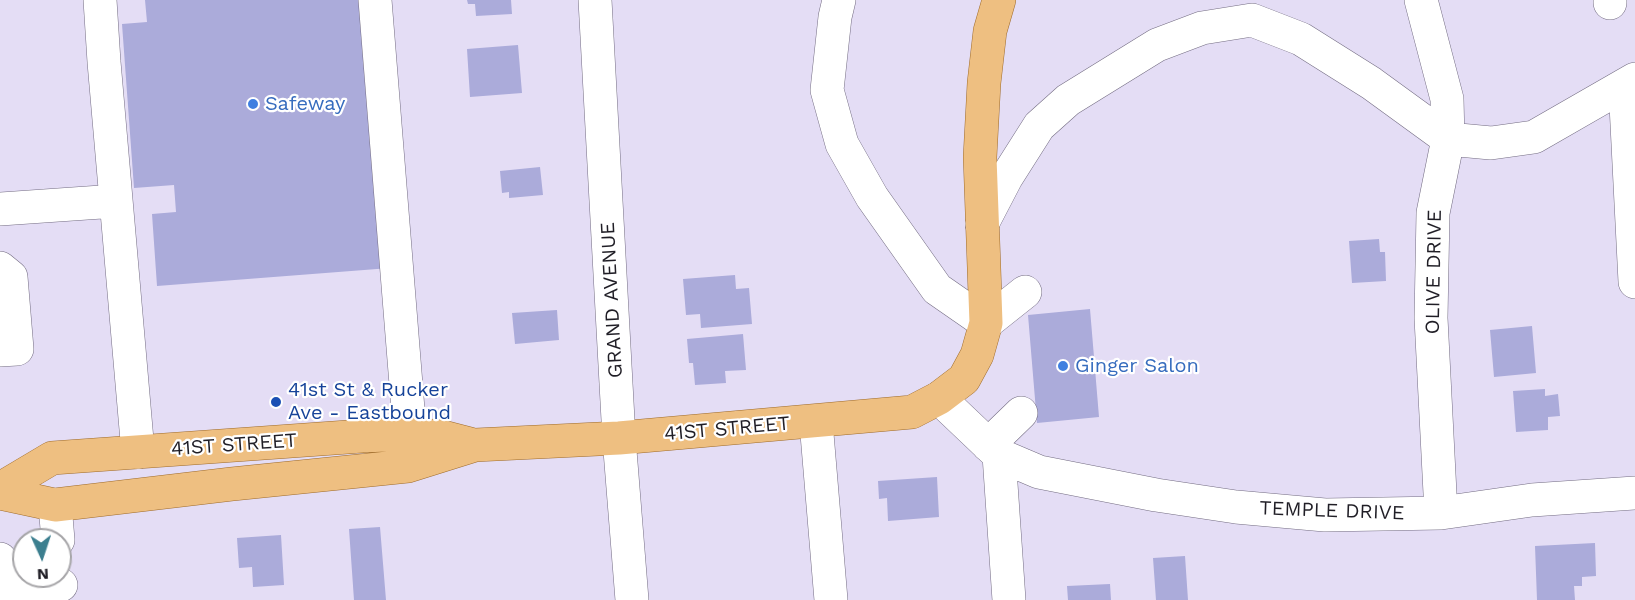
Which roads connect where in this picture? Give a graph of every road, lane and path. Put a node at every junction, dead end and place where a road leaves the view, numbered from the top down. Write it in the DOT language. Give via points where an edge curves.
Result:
graph roads {
  1 [pos="100,0"];
  2 [pos="375,0"];
  3 [pos="595,0"];
  4 [pos="839,0"];
  5 [pos="999,0"];
  6 [pos="1421,0"];
  7 [pos="1630,82"];
  8 [pos="1448,139"];
  9 [pos="116,201"];
  10 [pos="0,209"];
  11 [pos="982,224"];
  12 [pos="0,268"];
  13 [pos="1635,282"];
  14 [pos="1025,292"];
  15 [pos="986,323"];
  16 [pos="0,350"];
  17 [pos="939,398"];
  18 [pos="1022,413"];
  19 [pos="816,422"];
  20 [pos="410,434"];
  21 [pos="619,438"];
  22 [pos="475,445"];
  23 [pos="228,446"];
  24 [pos="994,450"];
  25 [pos="138,452"];
  26 [pos="232,484"];
  27 [pos="0,491"];
  28 [pos="1635,493"];
  29 [pos="56,505"];
  30 [pos="1441,513"];
  31 [pos="57,528"];
  32 [pos="632,600"];
  33 [pos="831,600"];
  34 [pos="1009,600"];
  1 -- 9 [label="street"];
  2 -- 20 [label="street"];
  3 -- 21 [label="street, GRAND AVENUE"];
  4 -- 15 [label="street" via="827,90 842,144 872,196 937,289"];
  5 -- 11 [label="main road, 41ST STREET" via="990,31 984,83"];
  6 -- 8 [label="street, OLIVE DRIVE" via="1447,99"];
  7 -- 8 [label="street" via="1534,137 1491,143"];
  7 -- 13 [label="street"];
  8 -- 11 [label="street" via="1301,39 1252,20 1202,28 1157,45 1068,100 1039,126"];
  8 -- 30 [label="street, OLIVE DRIVE" via="1433,213 1431,306"];
  9 -- 10 [label="street"];
  9 -- 25 [label="street"];
  11 -- 15 [label="main road, 41ST STREET"];
  12 -- 16 [label="street" via="11,277 17,349"];
  14 -- 15 [label="street"];
  15 -- 17 [label="main road, 41ST STREET" via="977,355 964,379"];
  17 -- 19 [label="main road, 41ST STREET" via="912,412"];
  17 -- 24 [label="street"];
  18 -- 24 [label="street"];
  19 -- 21 [label="main road, 41ST STREET"];
  19 -- 33 [label="street"];
  20 -- 22 [label="main road, 41ST STREET"];
  20 -- 23 [label="main road, 41ST STREET"];
  21 -- 22 [label="main road, 41ST STREET"];
  21 -- 32 [label="street, GRAND AVENUE"];
  22 -- 26 [label="main road, 41ST STREET" via="408,466"];
  23 -- 25 [label="main road, 41ST STREET"];
  23 -- 26 [label="main road"];
  24 -- 30 [label="street, TEMPLE DRIVE" via="1051,475 1236,507 1325,515"];
  24 -- 34 [label="street"];
  25 -- 27 [label="main road, 41ST STREET" via="52,458"];
  26 -- 29 [label="main road, 41ST STREET"];
  27 -- 29 [label="main road, 41ST STREET"];
  28 -- 30 [label="street, TEMPLE DRIVE" via="1532,500"];
  29 -- 31 [label="street"];
}
